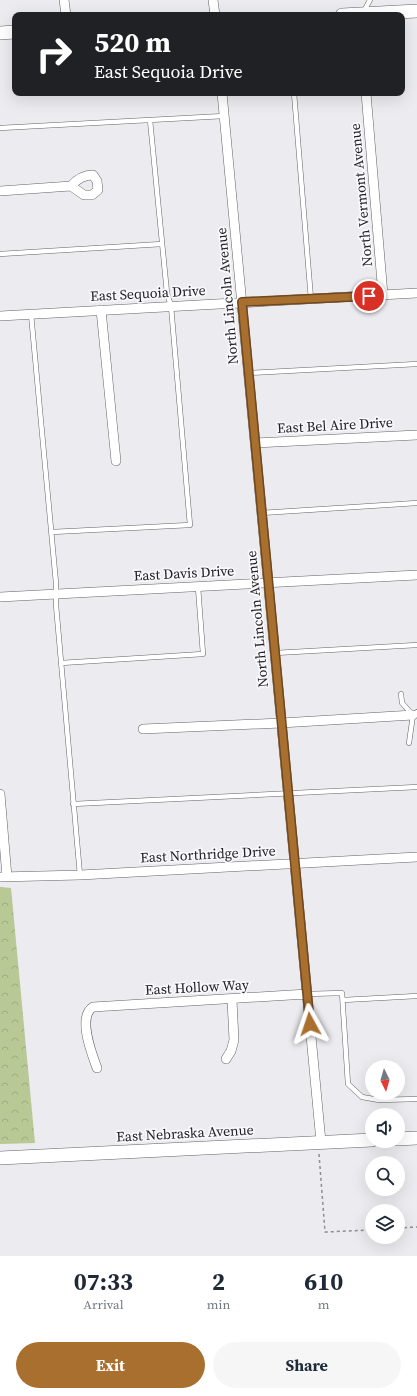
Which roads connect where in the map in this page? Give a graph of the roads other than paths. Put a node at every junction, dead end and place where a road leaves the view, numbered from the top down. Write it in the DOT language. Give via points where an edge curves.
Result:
graph roads {
  1 [pos="64,0"];
  2 [pos="214,0"];
  3 [pos="370,0"];
  4 [pos="417,11"];
  5 [pos="66,12"];
  6 [pos="215,12"];
  7 [pos="361,12"];
  8 [pos="398,12"];
  9 [pos="12,32"];
  10 [pos="0,33"];
  11 [pos="222,96"];
  12 [pos="294,96"];
  13 [pos="366,96"];
  14 [pos="224,116"];
  15 [pos="150,120"];
  16 [pos="0,128"];
  17 [pos="70,186"];
  18 [pos="0,191"];
  19 [pos="162,244"];
  20 [pos="0,254"];
  21 [pos="417,293"];
  22 [pos="383,295"];
  23 [pos="311,299"];
  24 [pos="242,302"];
  25 [pos="171,306"];
  26 [pos="101,310"];
  27 [pos="31,314"];
  28 [pos="0,316"];
  29 [pos="417,364"];
  30 [pos="248,373"];
  31 [pos="417,434"];
  32 [pos="255,443"];
  33 [pos="116,461"];
  34 [pos="417,503"];
  35 [pos="261,513"];
  36 [pos="52,532"];
  37 [pos="417,575"];
  38 [pos="268,583"];
  39 [pos="198,587"];
  40 [pos="56,594"];
  41 [pos="0,597"];
  42 [pos="417,645"];
  43 [pos="274,653"];
  44 [pos="60,663"];
  45 [pos="401,694"];
  46 [pos="416,714"];
  47 [pos="281,723"];
  48 [pos="143,729"];
  49 [pos="409,743"];
  50 [pos="417,786"];
  51 [pos="288,793"];
  52 [pos="0,794"];
  53 [pos="73,804"];
  54 [pos="417,857"];
  55 [pos="294,863"];
  56 [pos="80,875"];
  57 [pos="4,877"];
  58 [pos="307,994"];
  59 [pos="417,996"];
  60 [pos="232,1000"];
  61 [pos="343,1000"];
  62 [pos="226,1059"];
  63 [pos="97,1068"];
  64 [pos="417,1099"];
  65 [pos="417,1138"];
  66 [pos="405,1139"];
  67 [pos="365,1140"];
  68 [pos="319,1142"];
  69 [pos="0,1158"];
  1 -- 5 [label="street"];
  2 -- 6 [label="street"];
  3 -- 7 [label="lane"];
  4 -- 8 [label="street"];
  9 -- 10 [label="street"];
  11 -- 14 [label="street, North Lincoln Avenue"];
  12 -- 23 [label="lane"];
  13 -- 22 [label="street, North Vermont Avenue"];
  14 -- 15 [label="lane"];
  14 -- 24 [label="street, North Lincoln Avenue"];
  15 -- 16 [label="lane"];
  15 -- 19 [label="lane"];
  17 -- 18 [label="street"];
  19 -- 20 [label="lane"];
  19 -- 25 [label="lane" via="167,293"];
  21 -- 22 [label="street, East Sequoia Drive"];
  22 -- 23 [label="street, East Sequoia Drive"];
  23 -- 24 [label="street, East Sequoia Drive"];
  24 -- 25 [label="street, East Sequoia Drive"];
  24 -- 30 [label="street, North Lincoln Avenue"];
  25 -- 26 [label="street, East Sequoia Drive"];
  25 -- 36 [label="lane" via="190,524"];
  26 -- 27 [label="street, East Sequoia Drive"];
  26 -- 33 [label="street"];
  27 -- 28 [label="street, East Sequoia Drive"];
  27 -- 36 [label="lane"];
  29 -- 30 [label="lane"];
  30 -- 32 [label="street, North Lincoln Avenue"];
  31 -- 32 [label="street, East Bel Aire Drive"];
  32 -- 35 [label="street, North Lincoln Avenue"];
  34 -- 35 [label="lane"];
  35 -- 38 [label="street, North Lincoln Avenue"];
  36 -- 40 [label="lane"];
  37 -- 38 [label="street, East Davis Drive"];
  38 -- 39 [label="street, East Davis Drive"];
  38 -- 43 [label="street, North Lincoln Avenue"];
  39 -- 40 [label="street, East Davis Drive"];
  39 -- 44 [label="lane" via="203,654"];
  40 -- 41 [label="street, East Davis Drive"];
  40 -- 44 [label="lane"];
  42 -- 43 [label="lane"];
  43 -- 47 [label="street, North Lincoln Avenue"];
  44 -- 53 [label="lane"];
  45 -- 46 [label="lane" via="402,703"];
  46 -- 47 [label="street"];
  46 -- 49 [label="lane"];
  47 -- 48 [label="street"];
  47 -- 51 [label="street, North Lincoln Avenue"];
  50 -- 51 [label="lane"];
  51 -- 53 [label="lane"];
  51 -- 55 [label="street, North Lincoln Avenue"];
  52 -- 57 [label="street"];
  53 -- 56 [label="lane"];
  54 -- 55 [label="street, East Northridge Drive"];
  55 -- 56 [label="street, East Northridge Drive"];
  55 -- 58 [label="street, North Lincoln Avenue"];
  56 -- 57 [label="street, East Northridge Drive"];
  58 -- 60 [label="street, East Hollow Way"];
  58 -- 61 [label="lane" via="342,993"];
  58 -- 68 [label="street, North Lincoln Avenue"];
  59 -- 61 [label="lane"];
  60 -- 62 [label="street" via="234,1040 232,1051"];
  60 -- 63 [label="street, East Hollow Way" via="93,1007 86,1015 87,1034"];
  61 -- 64 [label="lane" via="348,1084 362,1097 379,1100"];
  65 -- 66 [label="street"];
  67 -- 68 [label="street, East Nebraska Avenue"];
  68 -- 69 [label="street, East Nebraska Avenue"];
}
